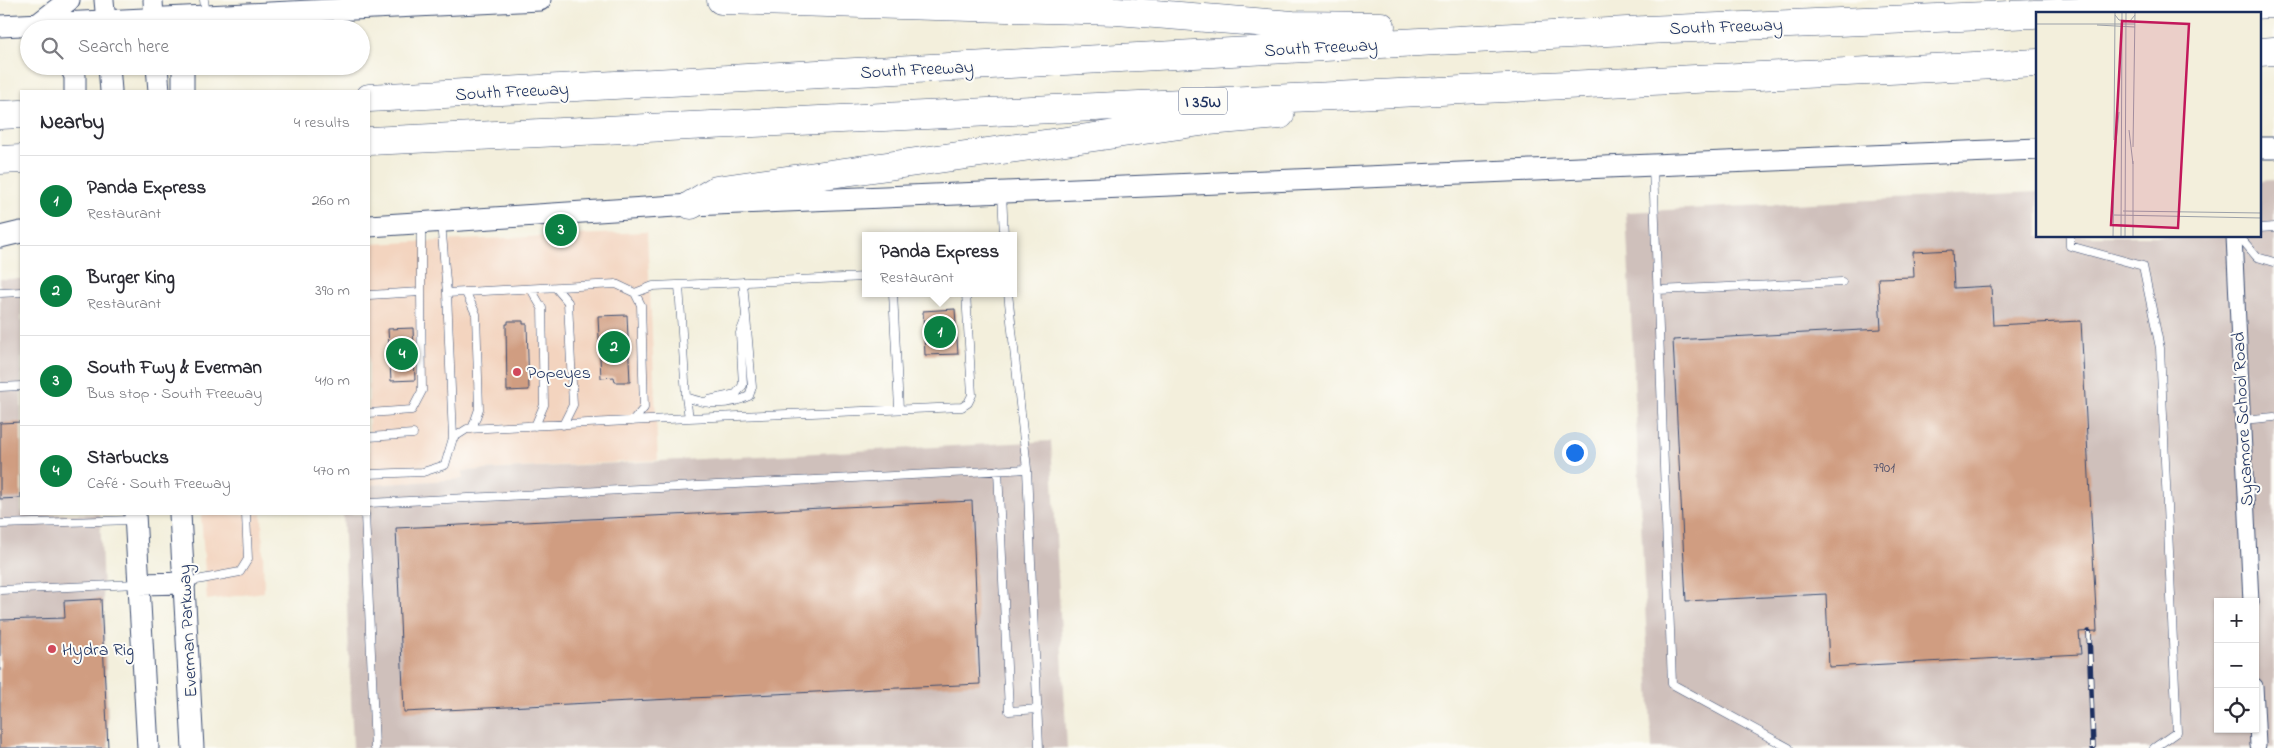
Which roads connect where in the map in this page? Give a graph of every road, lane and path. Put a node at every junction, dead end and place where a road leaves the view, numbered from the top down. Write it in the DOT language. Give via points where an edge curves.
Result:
graph roads {
  1 [pos="69,0"];
  2 [pos="104,0"];
  3 [pos="540,0"];
  4 [pos="721,0"];
  5 [pos="2274,4"];
  6 [pos="342,5"];
  7 [pos="2083,12"];
  8 [pos="2036,14"];
  9 [pos="209,15"];
  10 [pos="154,16"];
  11 [pos="46,20"];
  12 [pos="106,20"];
  13 [pos="133,20"];
  14 [pos="0,26"];
  15 [pos="20,30"];
  16 [pos="1646,30"];
  17 [pos="20,33"];
  18 [pos="0,35"];
  19 [pos="2036,62"];
  20 [pos="74,75"];
  21 [pos="110,75"];
  22 [pos="158,75"];
  23 [pos="182,75"];
  24 [pos="1466,88"];
  25 [pos="76,90"];
  26 [pos="111,90"];
  27 [pos="159,90"];
  28 [pos="183,90"];
  29 [pos="370,98"];
  30 [pos="20,114"];
  31 [pos="0,115"];
  32 [pos="370,141"];
  33 [pos="2036,149"];
  34 [pos="20,159"];
  35 [pos="0,160"];
  36 [pos="1652,164"];
  37 [pos="1002,193"];
  38 [pos="691,205"];
  39 [pos="431,223"];
  40 [pos="370,226"];
  41 [pos="20,232"];
  42 [pos="1004,232"];
  43 [pos="0,237"];
  44 [pos="2070,238"];
  45 [pos="2234,238"];
  46 [pos="2241,238"];
  47 [pos="20,242"];
  48 [pos="0,243"];
  49 [pos="2274,262"];
  50 [pos="862,277"];
  51 [pos="743,282"];
  52 [pos="1842,282"];
  53 [pos="679,285"];
  54 [pos="556,288"];
  55 [pos="531,289"];
  56 [pos="1657,290"];
  57 [pos="20,292"];
  58 [pos="421,292"];
  59 [pos="0,293"];
  60 [pos="447,293"];
  61 [pos="466,293"];
  62 [pos="635,293"];
  63 [pos="370,295"];
  64 [pos="893,297"];
  65 [pos="966,297"];
  66 [pos="1008,297"];
  67 [pos="746,317"];
  68 [pos="20,386"];
  69 [pos="0,387"];
  70 [pos="686,397"];
  71 [pos="700,402"];
  72 [pos="899,409"];
  73 [pos="370,413"];
  74 [pos="2274,417"];
  75 [pos="689,418"];
  76 [pos="633,420"];
  77 [pos="2242,420"];
  78 [pos="562,425"];
  79 [pos="535,426"];
  80 [pos="472,429"];
  81 [pos="412,434"];
  82 [pos="370,437"];
  83 [pos="453,438"];
  84 [pos="1027,469"];
  85 [pos="998,470"];
  86 [pos="370,474"];
  87 [pos="370,502"];
  88 [pos="180,515"];
  89 [pos="246,515"];
  90 [pos="365,515"];
  91 [pos="135,517"];
  92 [pos="0,524"];
  93 [pos="185,583"];
  94 [pos="139,584"];
  95 [pos="0,590"];
  96 [pos="2251,598"];
  97 [pos="2255,688"];
  98 [pos="1038,709"];
  99 [pos="2259,746"];
  100 [pos="148,748"];
  101 [pos="193,748"];
  102 [pos="374,748"];
  103 [pos="1039,748"];
  104 [pos="1789,748"];
  105 [pos="2154,748"];
  1 -- 11 [label="main road"];
  2 -- 12 [label="street"];
  3 -- 6 [label="main road"];
  4 -- 16 [label="highway" via="1116,11 1328,27 1610,19"];
  5 -- 7 [label="highway, South Freeway, bridge"];
  6 -- 9 [label="main road" via="266,14"];
  8 -- 16 [label="highway, South Freeway, bridge"];
  9 -- 10 [label="main road"];
  10 -- 13 [label="main road"];
  14 -- 15 [label="main road"];
  16 -- 29 [label="highway, South Freeway"];
  17 -- 18 [label="main road"];
  19 -- 24 [label="highway, I 35W"];
  20 -- 25 [label="main road"];
  21 -- 26 [label="main road"];
  22 -- 27 [label="main road"];
  23 -- 28 [label="main road"];
  24 -- 32 [label="highway, I 35W"];
  24 -- 38 [label="highway" via="1413,104 1208,121 716,190"];
  30 -- 31 [label="highway"];
  33 -- 36 [label="main road"];
  34 -- 35 [label="highway"];
  36 -- 37 [label="main road"];
  36 -- 56 [label="lane"];
  37 -- 38 [label="main road"];
  37 -- 42 [label="lane"];
  38 -- 39 [label="main road"];
  39 -- 40 [label="main road"];
  39 -- 58 [label="lane"];
  39 -- 60 [label="lane"];
  41 -- 43 [label="main road"];
  44 -- 105 [label="lane" via="2070,246 2143,266 2160,348 2176,732"];
  45 -- 77 [label="street, Sycamore School Road"];
  46 -- 49 [label="lane" via="2257,257"];
  47 -- 48 [label="main road"];
  50 -- 51 [label="lane"];
  51 -- 53 [label="lane"];
  51 -- 67 [label="lane"];
  52 -- 56 [label="lane"];
  53 -- 62 [label="lane" via="653,286"];
  53 -- 70 [label="lane"];
  54 -- 55 [label="lane"];
  54 -- 62 [label="lane" via="616,284"];
  54 -- 78 [label="lane" via="568,302 573,405"];
  55 -- 61 [label="lane"];
  55 -- 79 [label="lane" via="542,308 544,406"];
  56 -- 104 [label="lane" via="1672,684"];
  57 -- 59 [label="lane"];
  58 -- 63 [label="lane"];
  58 -- 73 [label="lane" via="422,391 412,410"];
  60 -- 61 [label="lane"];
  60 -- 83 [label="lane"];
  61 -- 80 [label="lane" via="476,314 479,409"];
  62 -- 76 [label="lane" via="641,305 644,408"];
  64 -- 72 [label="lane"];
  65 -- 72 [label="lane" via="972,395 968,403 962,407"];
  66 -- 84 [label="lane"];
  67 -- 71 [label="lane" via="740,333 743,385 736,394"];
  67 -- 71 [label="lane" via="752,387 749,396 737,402"];
  68 -- 69 [label="lane"];
  70 -- 71 [label="lane"];
  70 -- 75 [label="lane"];
  72 -- 75 [label="lane"];
  74 -- 77 [label="lane"];
  75 -- 76 [label="lane"];
  76 -- 78 [label="lane"];
  77 -- 96 [label="street, Sycamore School Road"];
  78 -- 79 [label="lane"];
  79 -- 80 [label="lane"];
  80 -- 83 [label="lane"];
  81 -- 82 [label="lane"];
  83 -- 86 [label="lane" via="445,465 423,472"];
  84 -- 85 [label="lane"];
  84 -- 98 [label="lane"];
  85 -- 87 [label="lane"];
  85 -- 98 [label="lane" via="1009,711"];
  88 -- 93 [label="main road, Everman Parkway"];
  89 -- 93 [label="lane" via="248,559 240,572"];
  90 -- 102 [label="lane"];
  91 -- 92 [label="lane"];
  91 -- 94 [label="main road"];
  93 -- 94 [label="main road"];
  93 -- 101 [label="main road, Everman Parkway"];
  94 -- 95 [label="lane"];
  94 -- 100 [label="main road"];
  97 -- 99 [label="street"];
  98 -- 103 [label="lane"];
}
